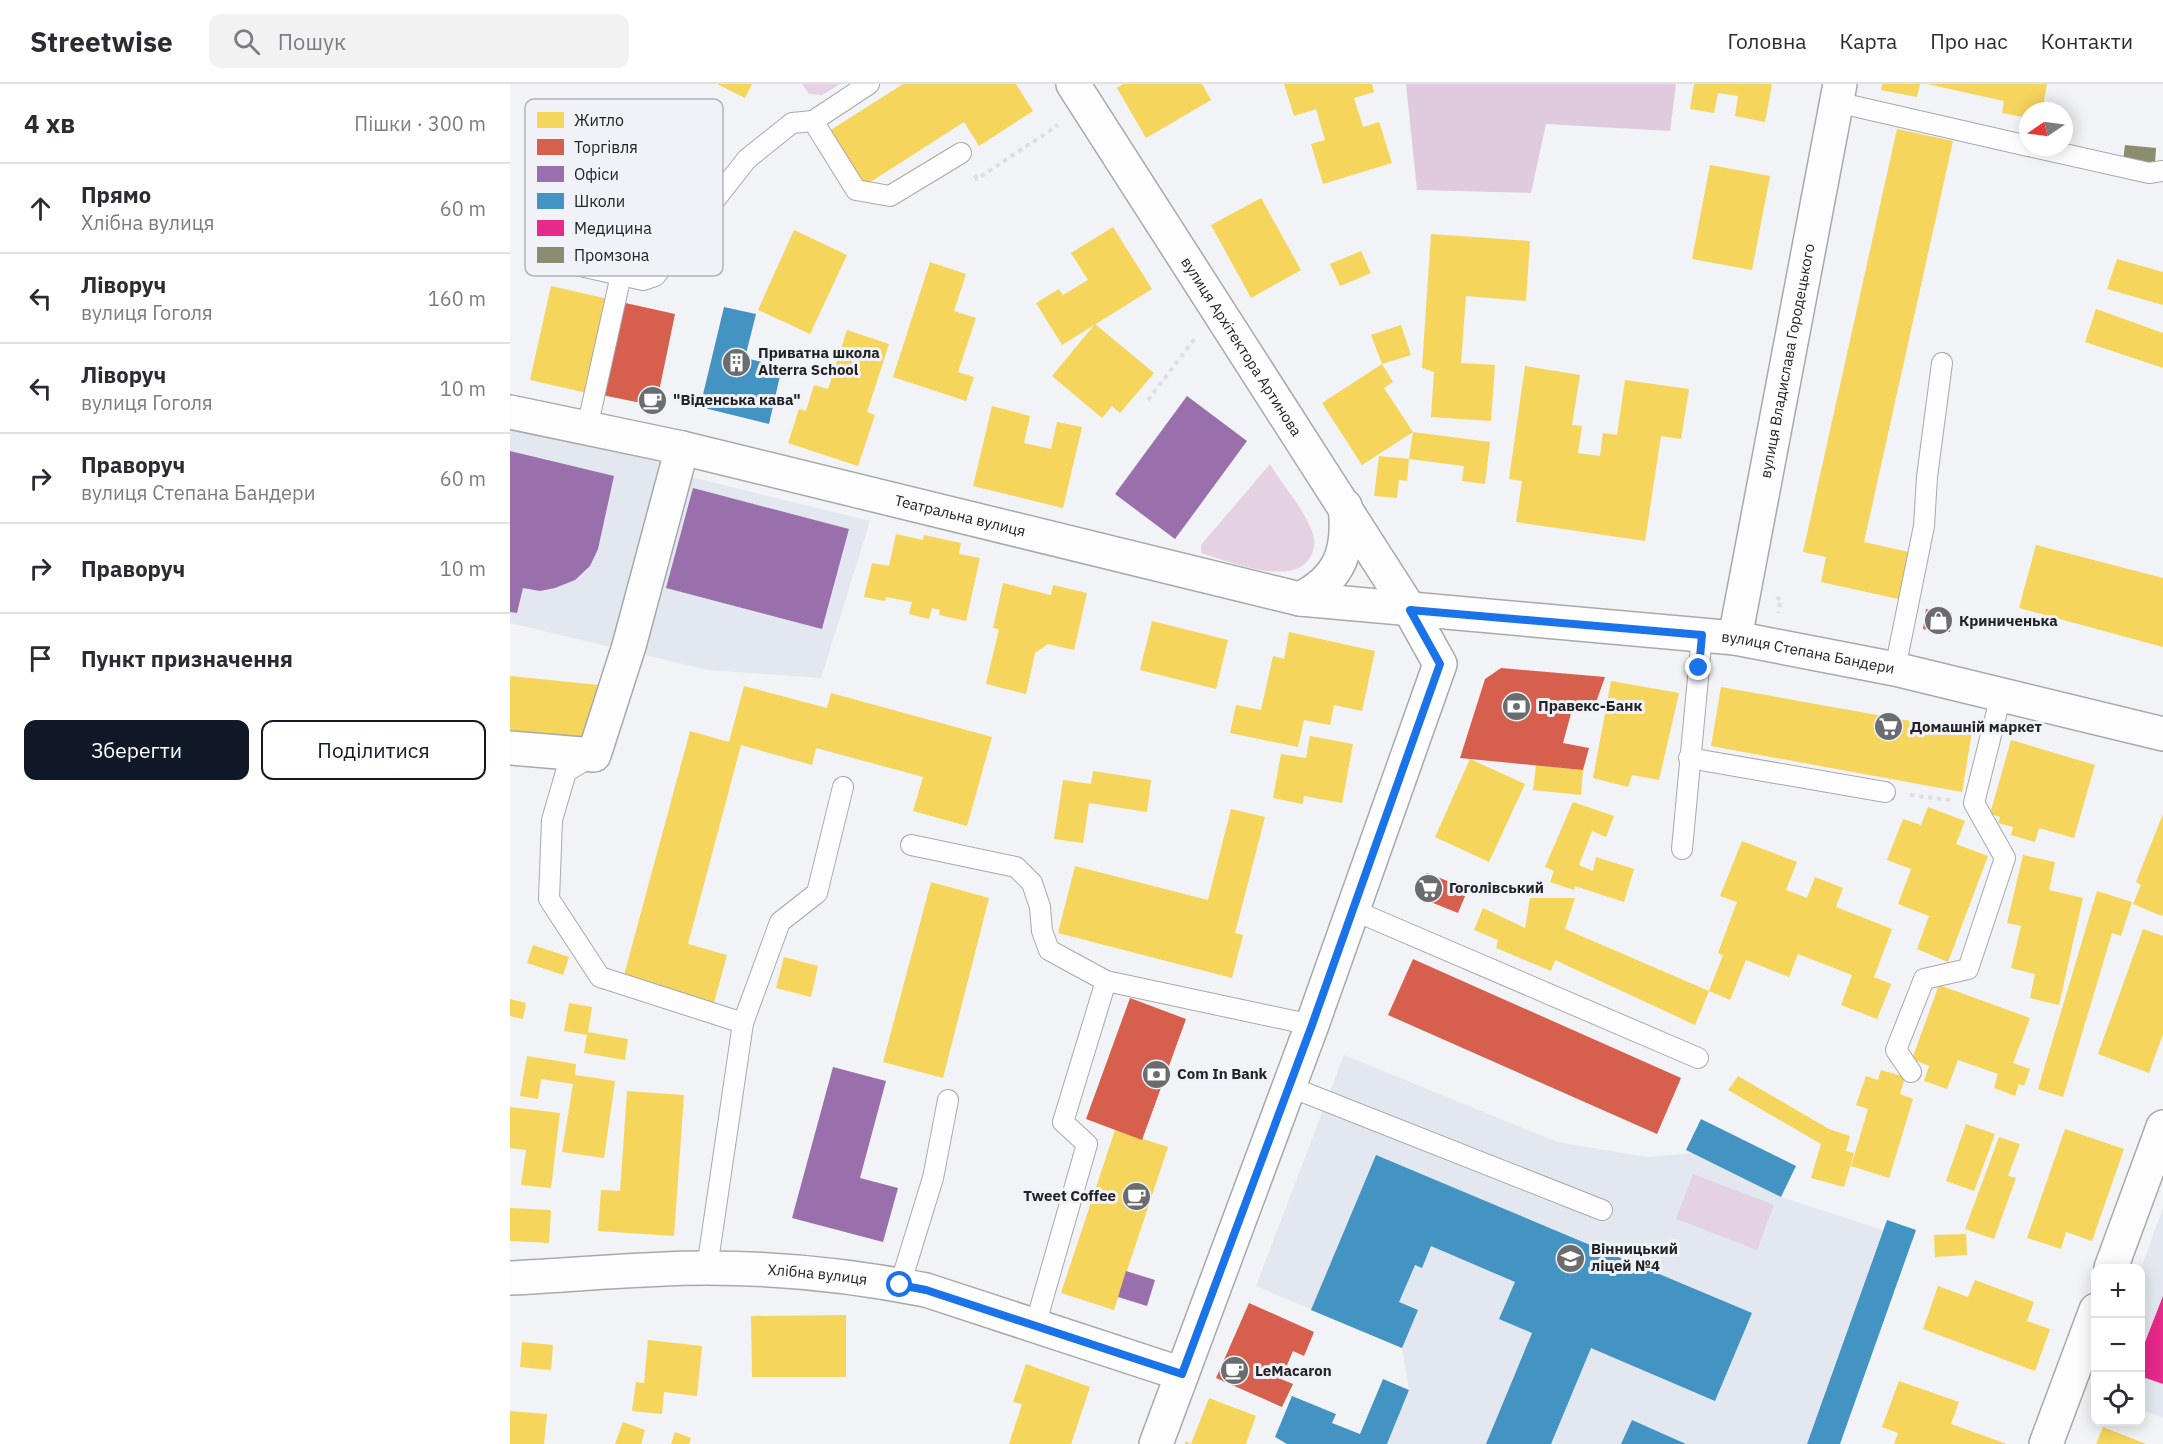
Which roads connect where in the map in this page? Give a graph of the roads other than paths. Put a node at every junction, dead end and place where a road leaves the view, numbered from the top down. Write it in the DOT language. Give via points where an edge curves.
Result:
graph roads {
  1 [pos="869,84"];
  2 [pos="1073,84"];
  3 [pos="1838,93"];
  4 [pos="813,121"];
  5 [pos="2019,143"];
  6 [pos="961,153"];
  7 [pos="2073,156"];
  8 [pos="2163,171"];
  9 [pos="723,190"];
  10 [pos="621,276"];
  11 [pos="655,276"];
  12 [pos="1942,363"];
  13 [pos="510,412"];
  14 [pos="587,428"];
  15 [pos="682,448"];
  16 [pos="1345,506"];
  17 [pos="1300,599"];
  18 [pos="1410,610"];
  19 [pos="1702,635"];
  20 [pos="1735,638"];
  21 [pos="1895,669"];
  22 [pos="2001,695"];
  23 [pos="2163,734"];
  24 [pos="510,747"];
  25 [pos="594,755"];
  26 [pos="1689,758"];
  27 [pos="843,787"];
  28 [pos="1885,792"];
  29 [pos="911,845"];
  30 [pos="1682,849"];
  31 [pos="1353,910"];
  32 [pos="1106,981"];
  33 [pos="742,1023"];
  34 [pos="1312,1025"];
  35 [pos="1698,1058"];
  36 [pos="1911,1072"];
  37 [pos="1288,1086"];
  38 [pos="948,1100"];
  39 [pos="2163,1127"];
  40 [pos="1602,1210"];
  41 [pos="2113,1264"];
  42 [pos="707,1268"];
  43 [pos="510,1278"];
  44 [pos="900,1285"];
  45 [pos="2093,1318"];
  46 [pos="1035,1326"];
  47 [pos="1182,1374"];
  48 [pos="1156,1444"];
  49 [pos="2046,1444"];
  1 -- 4 [label="lane"];
  2 -- 16 [label="street, вулиця Архітектора Артинова"];
  3 -- 5 [label="lane"];
  3 -- 20 [label="street, вулиця Владислава Городецького"];
  4 -- 6 [label="lane" via="856,190 890,196"];
  4 -- 9 [label="lane" via="792,123 747,159"];
  7 -- 8 [label="lane" via="2149,173"];
  10 -- 11 [label="lane" via="643,280"];
  10 -- 14 [label="lane"];
  12 -- 21 [label="lane" via="1924,526"];
  13 -- 14 [label="street, Театральна вулиця"];
  14 -- 15 [label="street, Театральна вулиця"];
  15 -- 17 [label="street, Театральна вулиця"];
  15 -- 25 [label="street" via="629,646"];
  16 -- 17 [label="street" via="1348,531 1341,560 1327,583"];
  16 -- 18 [label="street, вулиця Архітектора Артинова"];
  17 -- 18 [label="street, Театральна вулиця"];
  18 -- 19 [label="street, вулиця Степана Бандери"];
  18 -- 31 [label="street, вулиця Архітектора Артинова" via="1440,664"];
  19 -- 20 [label="street, вулиця Степана Бандери"];
  19 -- 26 [label="lane"];
  20 -- 21 [label="street, вулиця Степана Бандери"];
  21 -- 22 [label="street, вулиця Степана Бандери"];
  22 -- 23 [label="street, вулиця Степана Бандери"];
  22 -- 36 [label="lane" via="1974,803 2005,858 1968,969 1924,979 1896,1050"];
  24 -- 25 [label="street"];
  25 -- 33 [label="lane" via="566,772 552,820 549,899 600,977"];
  26 -- 28 [label="lane"];
  26 -- 30 [label="lane"];
  27 -- 33 [label="lane" via="817,893 780,922"];
  29 -- 32 [label="lane" via="1016,867 1032,883 1049,950"];
  31 -- 34 [label="street, вулиця Архітектора Артинова"];
  31 -- 35 [label="lane"];
  32 -- 34 [label="lane"];
  32 -- 46 [label="lane" via="1063,1122 1087,1144"];
  33 -- 42 [label="lane"];
  34 -- 37 [label="street, вулиця Архітектора Артинова"];
  37 -- 40 [label="lane"];
  37 -- 47 [label="street, вулиця Архітектора Артинова"];
  38 -- 44 [label="lane" via="933,1178"];
  39 -- 41 [label="street"];
  42 -- 43 [label="street, Хлібна вулиця"];
  42 -- 44 [label="street, Хлібна вулиця" via="782,1271"];
  44 -- 46 [label="street, Хлібна вулиця"];
  45 -- 49 [label="street"];
  46 -- 47 [label="street, Хлібна вулиця"];
  47 -- 48 [label="street, вулиця Архітектора Артинова"];
}
